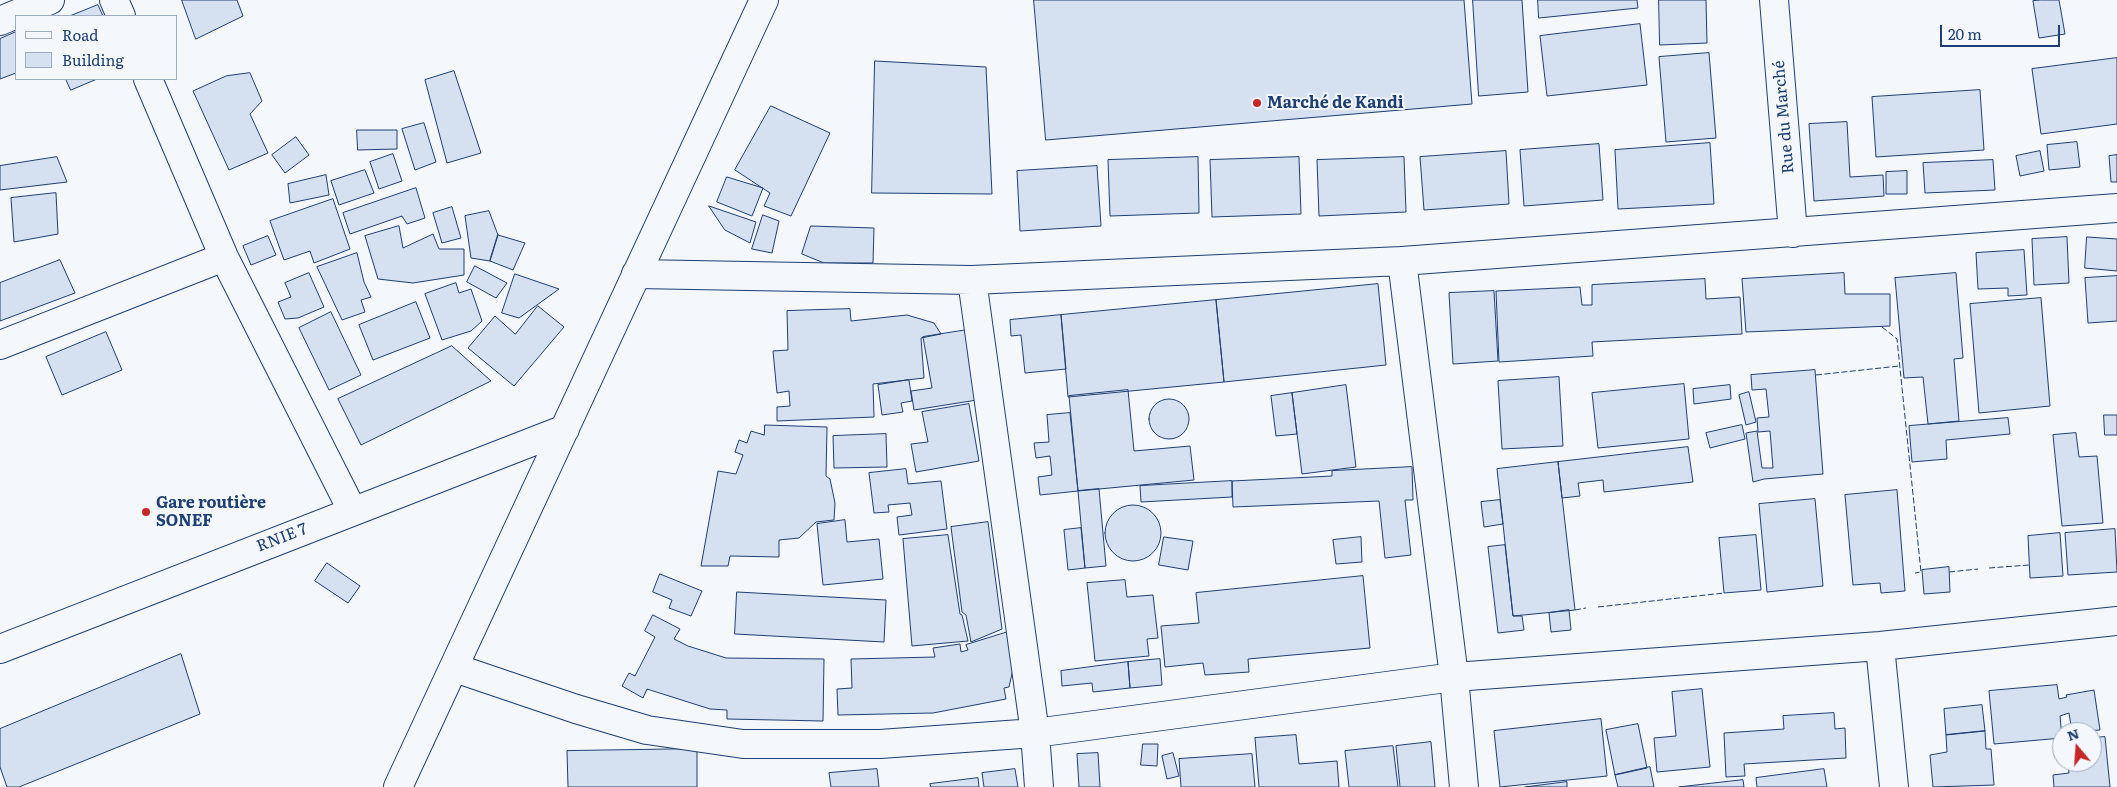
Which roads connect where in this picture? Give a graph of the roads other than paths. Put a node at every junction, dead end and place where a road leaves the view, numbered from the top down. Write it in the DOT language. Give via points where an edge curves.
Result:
graph roads {
  1 [pos="50,0"];
  2 [pos="114,0"];
  3 [pos="764,0"];
  4 [pos="1774,0"];
  5 [pos="121,15"];
  6 [pos="0,20"];
  7 [pos="148,80"];
  8 [pos="2117,208"];
  9 [pos="1793,233"];
  10 [pos="224,257"];
  11 [pos="1402,261"];
  12 [pos="636,274"];
  13 [pos="972,280"];
  14 [pos="0,345"];
  15 [pos="565,429"];
  16 [pos="352,510"];
  17 [pos="2117,621"];
  18 [pos="1880,646"];
  19 [pos="0,649"];
  20 [pos="455,668"];
  21 [pos="1454,677"];
  22 [pos="1035,733"];
  23 [pos="398,787"];
  24 [pos="1039,787"];
  25 [pos="1464,787"];
  26 [pos="1894,787"];
  1 -- 6 [label="street"];
  2 -- 5 [label="street"];
  3 -- 12 [label="street"];
  4 -- 9 [label="street, Rue du Marché"];
  7 -- 10 [label="street"];
  8 -- 9 [label="street"];
  9 -- 11 [label="street"];
  10 -- 14 [label="street"];
  10 -- 16 [label="street"];
  11 -- 13 [label="street"];
  11 -- 21 [label="street"];
  12 -- 13 [label="street"];
  12 -- 15 [label="street"];
  13 -- 22 [label="street"];
  15 -- 16 [label="street, RNIE 7 / RNIE 7"];
  15 -- 20 [label="street"];
  16 -- 19 [label="street, RNIE 7 / RNIE 7"];
  17 -- 18 [label="street"];
  18 -- 21 [label="street"];
  18 -- 26 [label="street"];
  20 -- 22 [label="street" via="648,730 742,744 880,744"];
  20 -- 23 [label="street"];
  21 -- 22 [label="street"];
  21 -- 25 [label="street"];
  22 -- 24 [label="street"];
}
